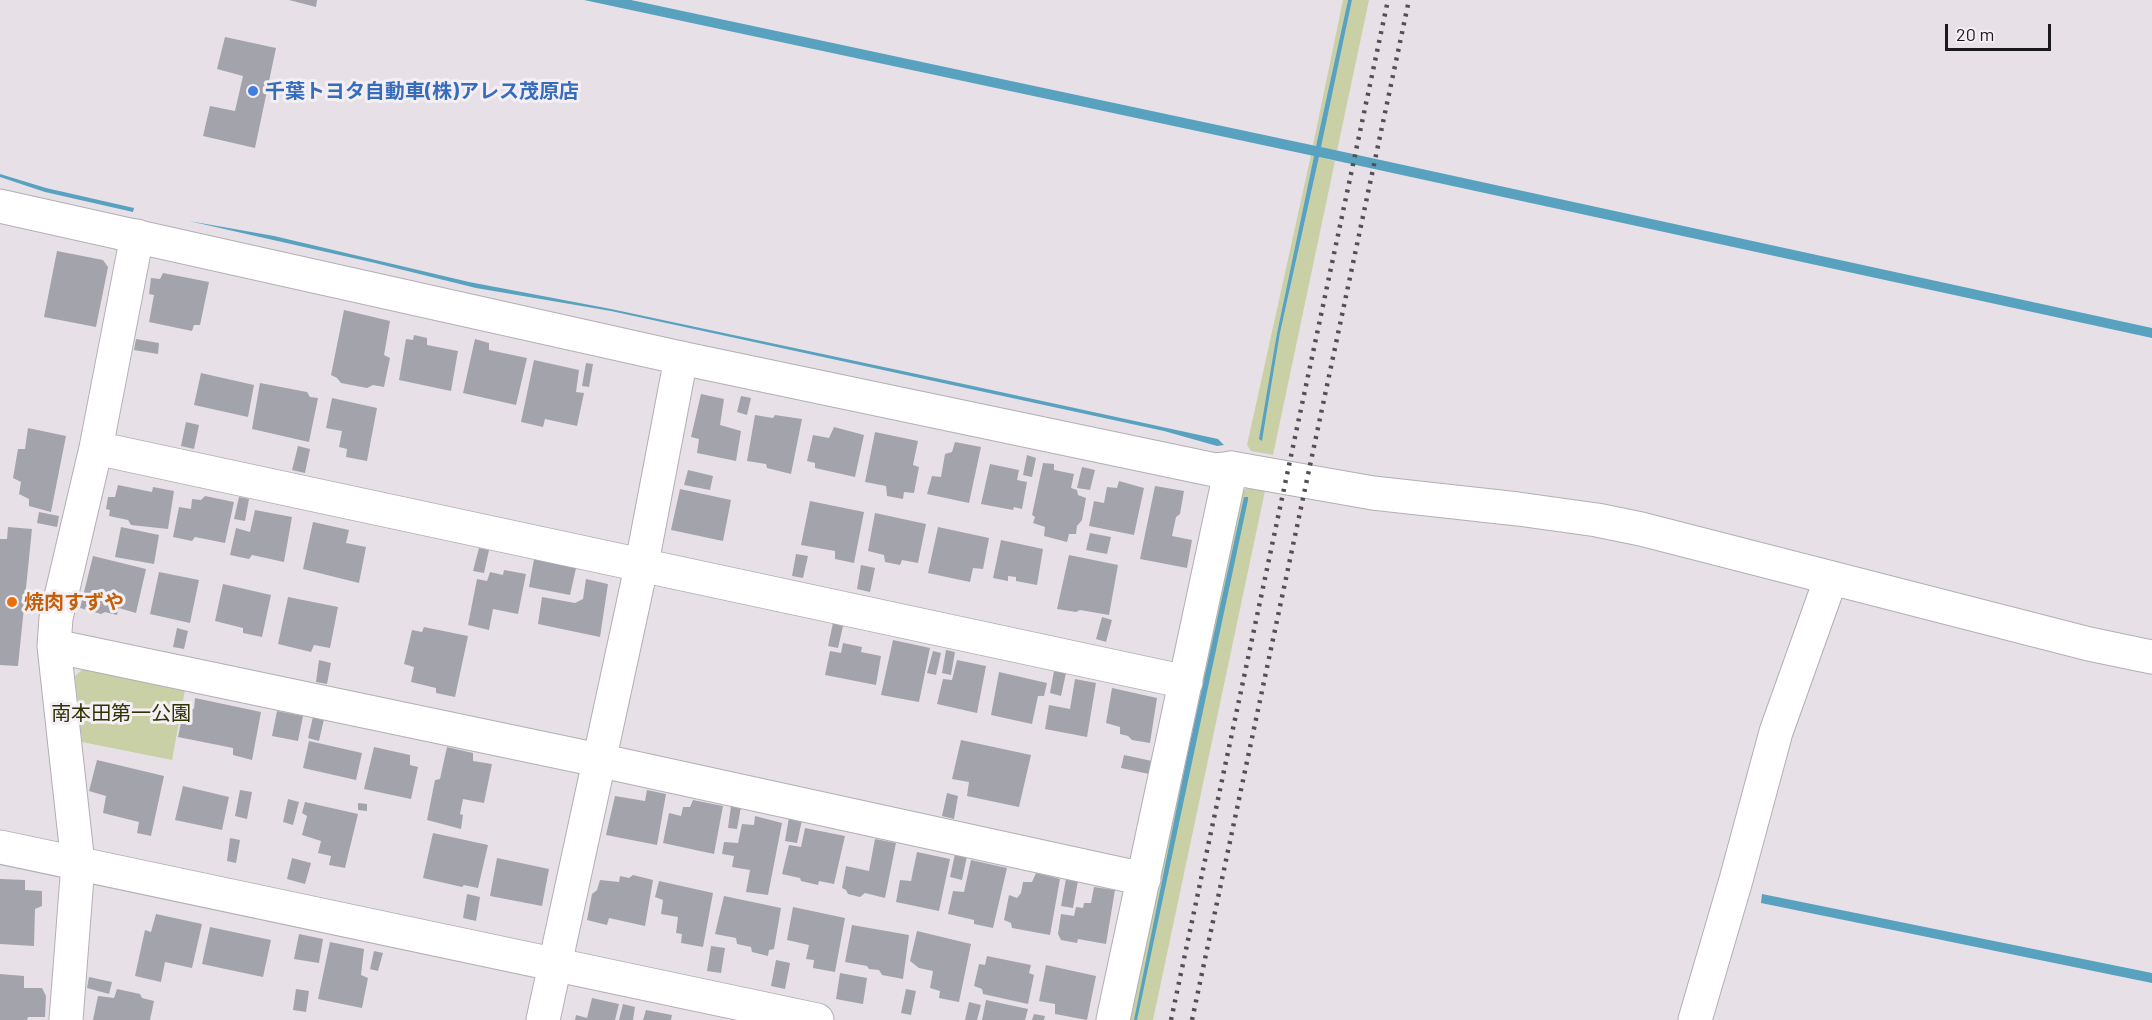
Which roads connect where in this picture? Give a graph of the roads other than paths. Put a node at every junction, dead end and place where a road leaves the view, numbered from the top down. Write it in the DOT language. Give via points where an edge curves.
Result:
graph roads {
  1 [pos="0,206"];
  2 [pos="137,236"];
  3 [pos="681,358"];
  4 [pos="96,448"];
  5 [pos="1231,468"];
  6 [pos="642,564"];
  7 [pos="1831,578"];
  8 [pos="54,646"];
  9 [pos="2152,657"];
  10 [pos="1186,682"];
  11 [pos="598,760"];
  12 [pos="0,847"];
  13 [pos="78,864"];
  14 [pos="1144,879"];
  15 [pos="554,963"];
  16 [pos="66,1020"];
  17 [pos="543,1020"];
  18 [pos="817,1020"];
  19 [pos="1113,1020"];
  20 [pos="1695,1020"];
  1 -- 2 [label="street"];
  2 -- 3 [label="street"];
  2 -- 4 [label="street"];
  3 -- 5 [label="street" via="1215,470"];
  3 -- 6 [label="street"];
  4 -- 6 [label="street"];
  4 -- 8 [label="street" via="56,618"];
  5 -- 7 [label="street" via="1373,493 1597,520"];
  5 -- 10 [label="street"];
  6 -- 10 [label="street"];
  6 -- 11 [label="street"];
  7 -- 9 [label="street"];
  7 -- 20 [label="street" via="1776,732"];
  8 -- 11 [label="street"];
  8 -- 13 [label="street"];
  10 -- 14 [label="street"];
  11 -- 14 [label="street"];
  11 -- 15 [label="street"];
  12 -- 13 [label="street"];
  13 -- 15 [label="street"];
  13 -- 16 [label="street"];
  14 -- 19 [label="street"];
  15 -- 17 [label="street"];
  15 -- 18 [label="street"];
}
